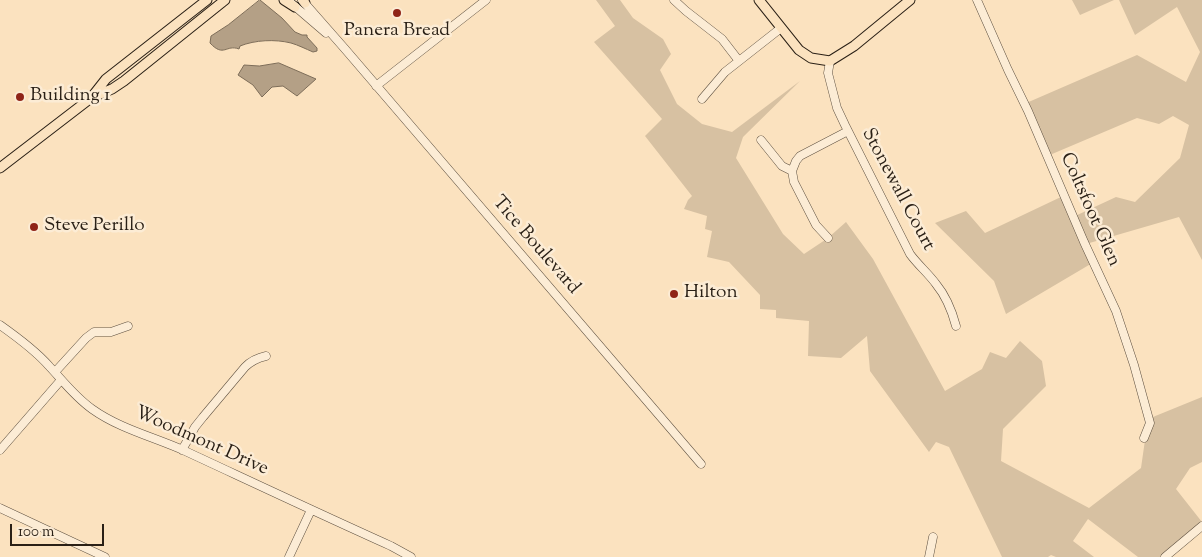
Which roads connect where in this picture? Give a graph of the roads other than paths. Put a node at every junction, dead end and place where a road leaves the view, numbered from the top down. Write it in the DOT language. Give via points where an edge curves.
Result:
graph roads {
  1 [pos="207,0"];
  2 [pos="225,0"];
  3 [pos="284,0"];
  4 [pos="288,0"];
  5 [pos="486,0"];
  6 [pos="674,0"];
  7 [pos="759,0"];
  8 [pos="910,0"];
  9 [pos="978,0"];
  10 [pos="303,1"];
  11 [pos="295,8"];
  12 [pos="781,28"];
  13 [pos="345,49"];
  14 [pos="739,60"];
  15 [pos="830,61"];
  16 [pos="376,86"];
  17 [pos="90,98"];
  18 [pos="702,99"];
  19 [pos="848,131"];
  20 [pos="761,140"];
  21 [pos="0,168"];
  22 [pos="792,171"];
  23 [pos="828,238"];
  24 [pos="0,325"];
  25 [pos="128,326"];
  26 [pos="956,326"];
  27 [pos="266,356"];
  28 [pos="55,372"];
  29 [pos="61,380"];
  30 [pos="1144,438"];
  31 [pos="0,450"];
  32 [pos="182,450"];
  33 [pos="701,464"];
  34 [pos="0,508"];
  35 [pos="312,510"];
  36 [pos="1202,526"];
  37 [pos="933,537"];
  38 [pos="105,557"];
  39 [pos="289,557"];
  40 [pos="411,557"];
  41 [pos="929,557"];
  42 [pos="1165,557"];
  1 -- 17 [label="main road" via="106,79"];
  2 -- 17 [label="main road" via="124,81"];
  3 -- 11 [label="main road"];
  4 -- 11 [label="street, Tice Boulevard"];
  5 -- 16 [label="street"];
  6 -- 14 [label="street" via="722,39"];
  7 -- 12 [label="main road"];
  8 -- 15 [label="main road" via="854,46"];
  9 -- 30 [label="street, Coltsfoot Glen" via="1116,310 1150,423"];
  10 -- 13 [label="street, Tice Boulevard"];
  11 -- 13 [label="street, Tice Boulevard"];
  12 -- 14 [label="street"];
  12 -- 15 [label="main road" via="803,53"];
  13 -- 16 [label="street, Tice Boulevard"];
  14 -- 18 [label="street"];
  15 -- 19 [label="street, Stonewall Court" via="828,73 832,91"];
  16 -- 33 [label="street, Tice Boulevard"];
  17 -- 21 [label="main road"];
  19 -- 22 [label="street" via="800,156"];
  19 -- 26 [label="street, Stonewall Court" via="910,254 943,294"];
  20 -- 22 [label="street" via="782,166"];
  22 -- 23 [label="street" via="794,182 816,225"];
  24 -- 28 [label="street, Woodmont Drive" via="35,351"];
  25 -- 28 [label="street" via="111,332 94,332"];
  27 -- 32 [label="street" via="244,367 195,427"];
  28 -- 29 [label="street, Woodmont Drive"];
  29 -- 31 [label="street"];
  29 -- 32 [label="street, Woodmont Drive" via="80,400 107,419"];
  32 -- 35 [label="street, Woodmont Drive"];
  34 -- 38 [label="street"];
  35 -- 39 [label="street"];
  35 -- 40 [label="street, Woodmont Drive"];
  36 -- 42 [label="street"];
  37 -- 41 [label="street"];
}
